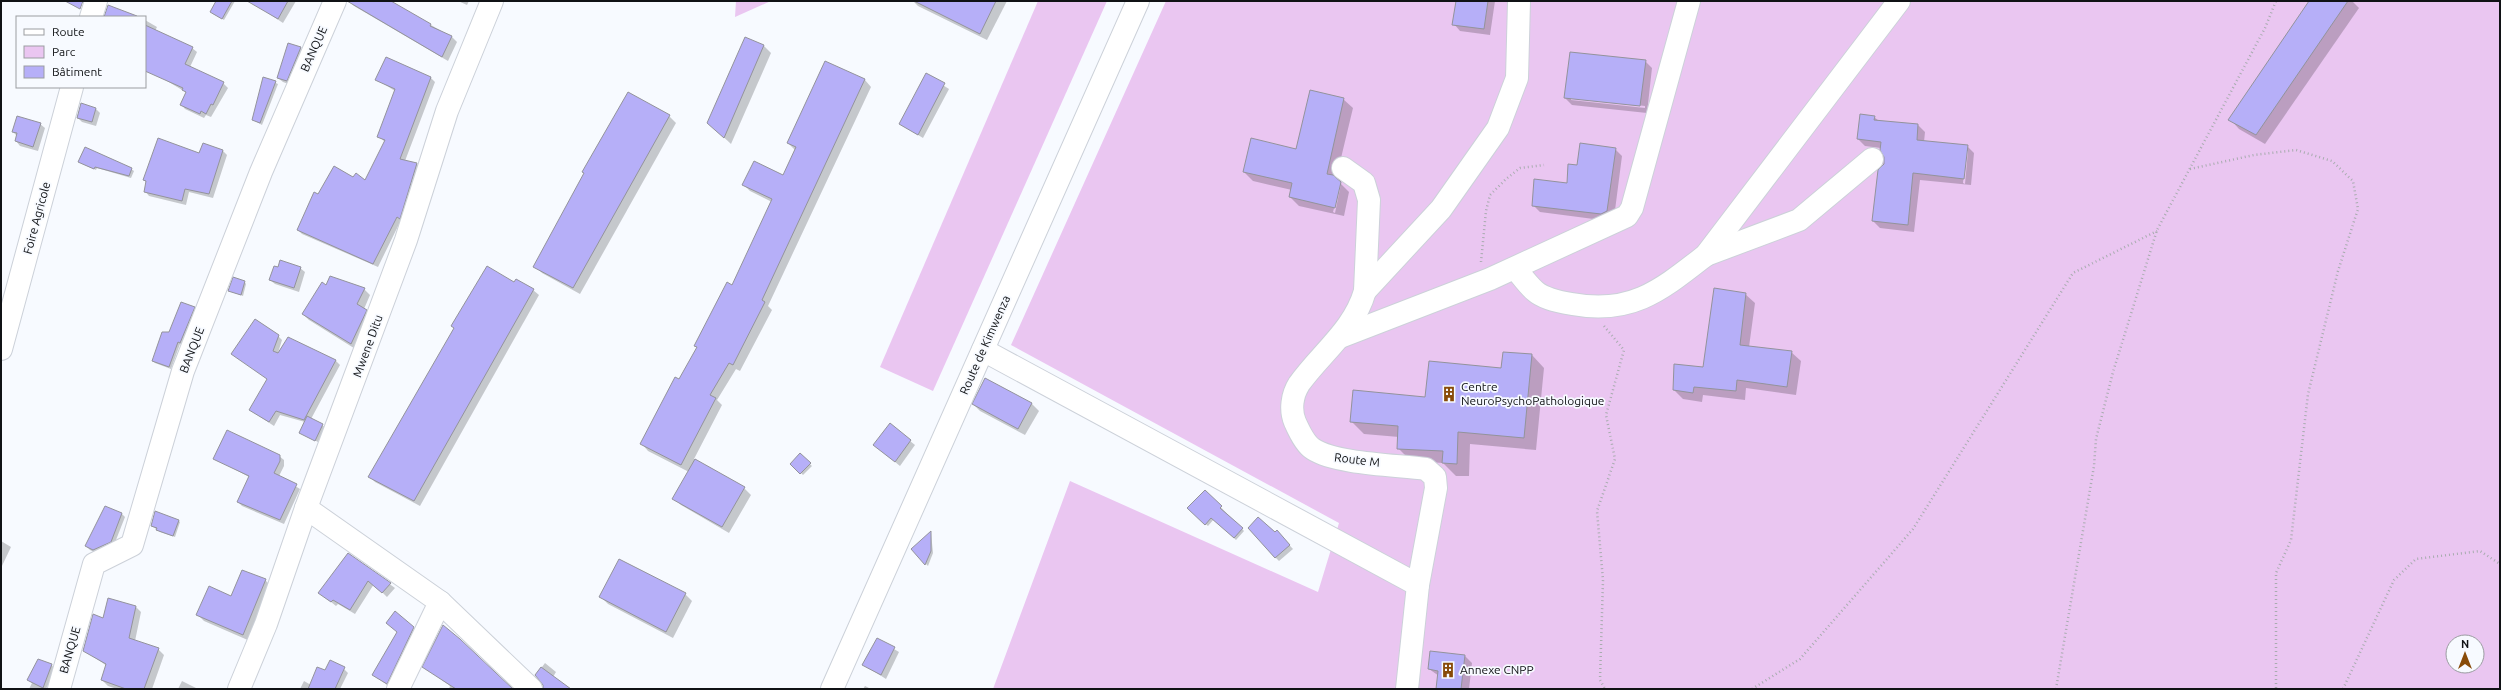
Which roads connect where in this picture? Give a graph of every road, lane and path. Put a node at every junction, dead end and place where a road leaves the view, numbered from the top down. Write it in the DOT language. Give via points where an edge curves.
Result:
graph roads {
  1 [pos="96,1"];
  2 [pos="335,1"];
  3 [pos="492,1"];
  4 [pos="1138,1"];
  5 [pos="1519,1"];
  6 [pos="1689,1"];
  7 [pos="1899,1"];
  8 [pos="2276,1"];
  9 [pos="91,16"];
  10 [pos="72,88"];
  11 [pos="1872,159"];
  12 [pos="1544,164"];
  13 [pos="1343,168"];
  14 [pos="2190,169"];
  15 [pos="2157,230"];
  16 [pos="1706,255"];
  17 [pos="1515,268"];
  18 [pos="1490,279"];
  19 [pos="1365,291"];
  20 [pos="1586,307"];
  21 [pos="1340,337"];
  22 [pos="1,350"];
  23 [pos="983,350"];
  24 [pos="306,508"];
  25 [pos="2500,564"];
  26 [pos="1418,585"];
  27 [pos="440,602"];
  28 [pos="59,689"];
  29 [pos="239,689"];
  30 [pos="398,689"];
  31 [pos="531,689"];
  32 [pos="832,689"];
  33 [pos="1407,689"];
  34 [pos="1606,689"];
  35 [pos="1752,689"];
  36 [pos="2056,689"];
  37 [pos="2276,689"];
  38 [pos="2343,689"];
  1 -- 9 [label="street"];
  2 -- 28 [label="street, BANQUE" via="261,172 183,371 132,545 94,564"];
  3 -- 24 [label="street, Mwene Ditu" via="447,111 406,240"];
  4 -- 23 [label="street, Route de Kimwenza"];
  5 -- 19 [label="street" via="1517,78 1498,128 1441,209"];
  6 -- 17 [label="street" via="1632,208 1627,216"];
  7 -- 16 [label="street"];
  8 -- 14 [label="path" via="2265,28"];
  10 -- 22 [label="street, Foire Agricole"];
  11 -- 16 [label="street" via="1799,220"];
  12 -- 18 [label="path" via="1520,168 1490,195 1480,262"];
  13 -- 19 [label="street, Route M" via="1364,183 1369,200"];
  14 -- 15 [label="path"];
  14 -- 37 [label="path" via="2254,155 2296,150 2332,161 2354,181 2358,209 2338,271 2308,394 2291,540 2276,574"];
  15 -- 35 [label="path" via="2073,273 1913,529 1800,659"];
  15 -- 36 [label="path" via="2112,372 2096,439"];
  16 -- 20 [label="street" via="1671,282 1635,303"];
  17 -- 18 [label="street"];
  17 -- 20 [label="street" via="1535,291 1543,296 1560,303"];
  18 -- 21 [label="street"];
  19 -- 21 [label="street, Route M" via="1362,301"];
  20 -- 34 [label="path" via="1624,350 1606,415 1615,459 1597,511 1603,580 1600,680"];
  21 -- 26 [label="street, Route M" via="1299,385 1293,398 1292,415 1299,432 1312,448 1327,456 1426,469 1435,477 1436,488"];
  23 -- 26 [label="street"];
  23 -- 32 [label="street, Route de Kimwenza"];
  24 -- 27 [label="street"];
  24 -- 29 [label="street, Mwene Ditu" via="266,624"];
  25 -- 38 [label="path" via="2480,552 2416,559 2394,580"];
  26 -- 33 [label="street, Route M"];
  27 -- 30 [label="street"];
  27 -- 31 [label="street"];
}
